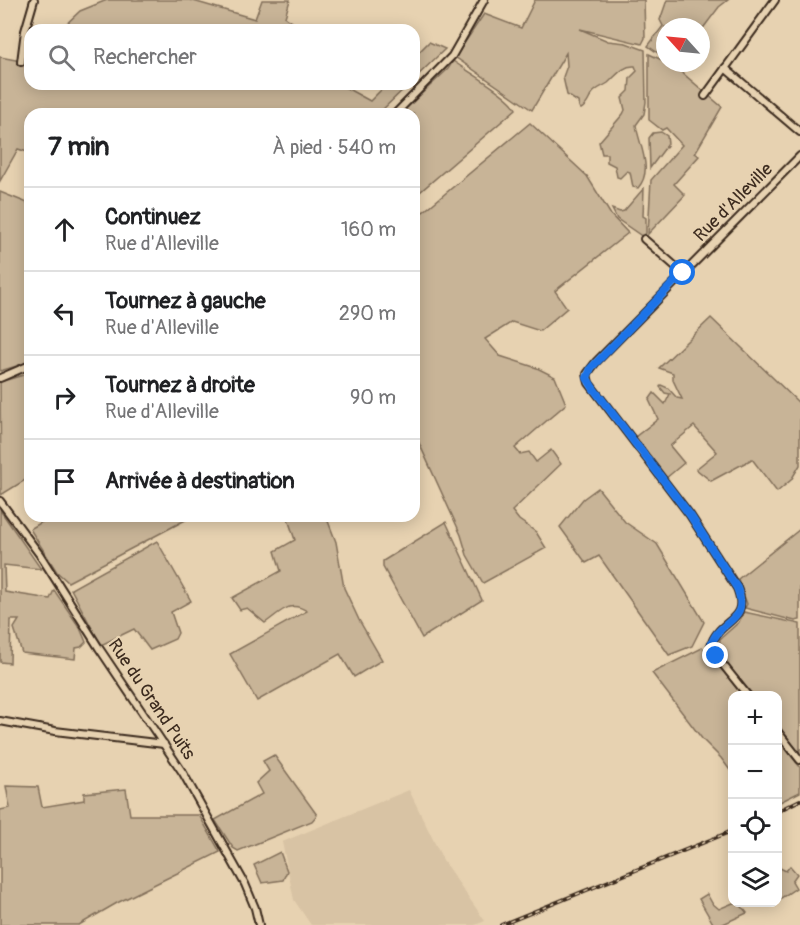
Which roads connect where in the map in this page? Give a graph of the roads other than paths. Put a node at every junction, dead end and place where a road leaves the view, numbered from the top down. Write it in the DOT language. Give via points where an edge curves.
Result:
graph roads {
  1 [pos="33,0"];
  2 [pos="484,0"];
  3 [pos="775,0"];
  4 [pos="27,24"];
  5 [pos="24,35"];
  6 [pos="21,62"];
  7 [pos="725,68"];
  8 [pos="420,88"];
  9 [pos="418,90"];
  10 [pos="705,96"];
  11 [pos="400,108"];
  12 [pos="800,132"];
  13 [pos="800,156"];
  14 [pos="644,239"];
  15 [pos="683,273"];
  16 [pos="24,368"];
  17 [pos="0,378"];
  18 [pos="0,501"];
  19 [pos="744,691"];
  20 [pos="0,722"];
  21 [pos="782,738"];
  22 [pos="164,744"];
  23 [pos="800,760"];
  24 [pos="258,925"];
  1 -- 4 [label="street"];
  2 -- 8 [label="street" via="452,56"];
  3 -- 7 [label="street"];
  5 -- 6 [label="street"];
  7 -- 10 [label="street"];
  7 -- 12 [label="street"];
  9 -- 11 [label="street"];
  13 -- 15 [label="street, Rue d'Alleville"];
  14 -- 15 [label="street"];
  15 -- 19 [label="street, Rue d'Alleville" via="591,368 587,378 690,515 737,588 741,609 718,631 711,646"];
  16 -- 17 [label="street"];
  18 -- 22 [label="street, Rue du Grand Puits"];
  20 -- 22 [label="street"];
  21 -- 23 [label="street"];
  22 -- 24 [label="street, Rue du Grand Puits" via="245,884"];
}
